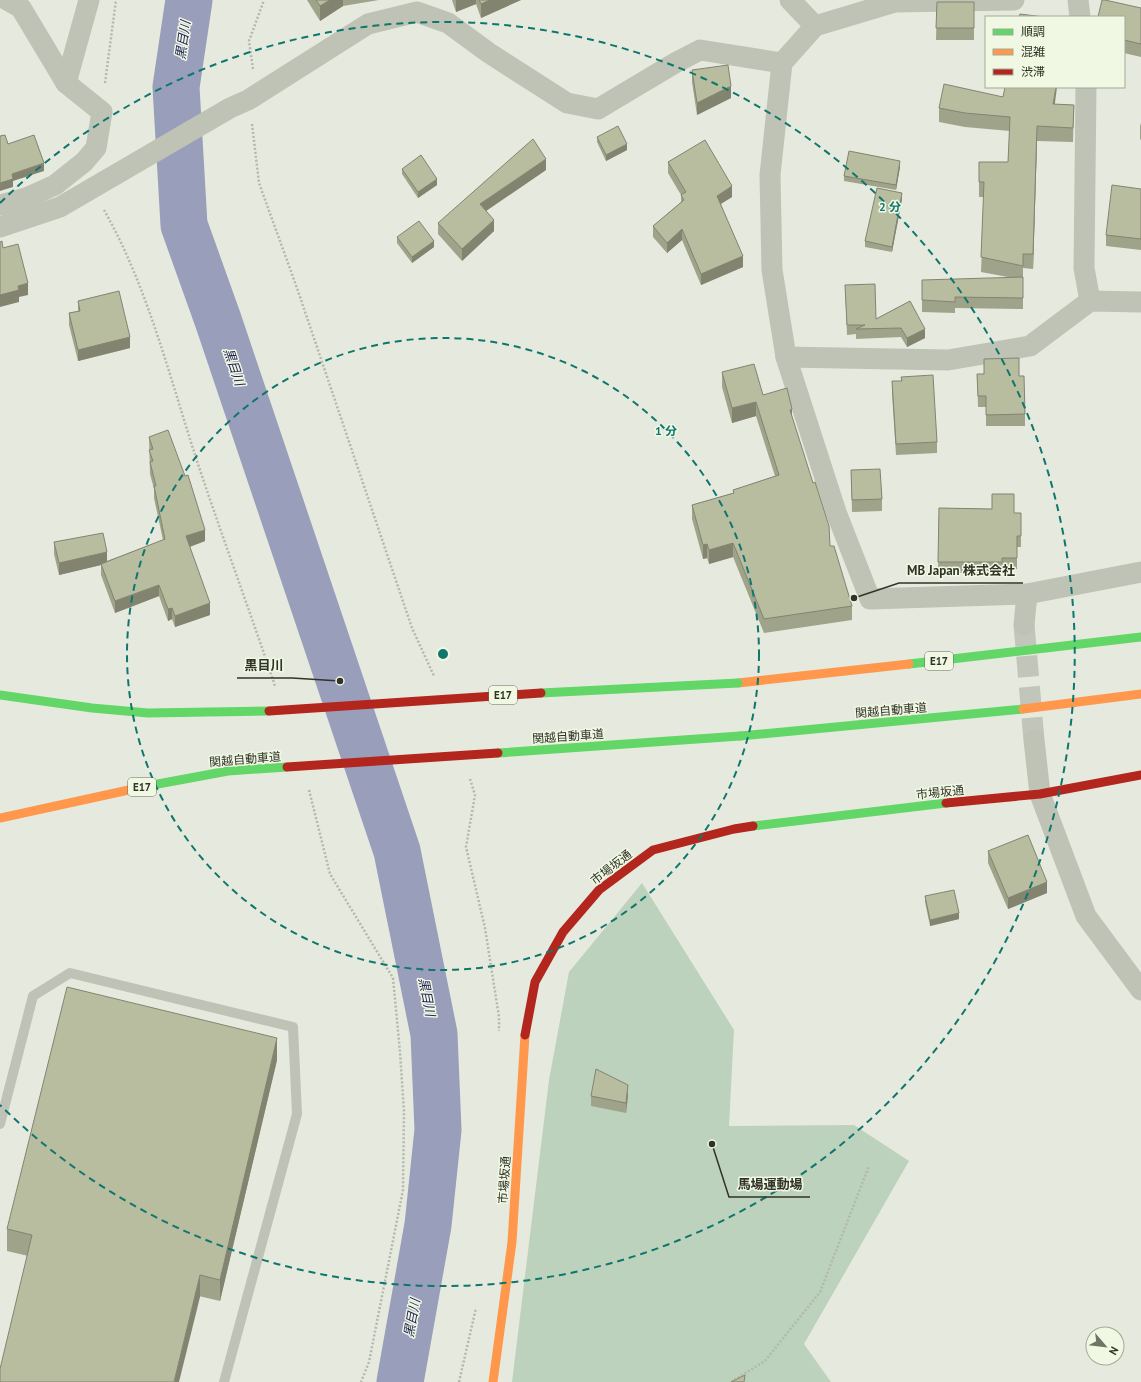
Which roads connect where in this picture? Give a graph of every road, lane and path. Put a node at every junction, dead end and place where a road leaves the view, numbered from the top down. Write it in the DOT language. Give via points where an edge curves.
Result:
graph roads {
  1 [pos="7,0"];
  2 [pos="89,0"];
  3 [pos="116,0"];
  4 [pos="264,0"];
  5 [pos="790,0"];
  6 [pos="1014,0"];
  7 [pos="1078,0"];
  8 [pos="1080,16"];
  9 [pos="815,26"];
  10 [pos="782,63"];
  11 [pos="66,83"];
  12 [pos="1086,88"];
  13 [pos="239,104"];
  14 [pos="102,112"];
  15 [pos="98,186"];
  16 [pos="0,205"];
  17 [pos="0,228"];
  18 [pos="1090,301"];
  19 [pos="1141,302"];
  20 [pos="786,357"];
  21 [pos="1141,572"];
  22 [pos="1027,594"];
  23 [pos="254,622"];
  24 [pos="1024,625"];
  25 [pos="1141,637"];
  26 [pos="1141,694"];
  27 [pos="0,695"];
  28 [pos="1034,740"];
  29 [pos="1141,775"];
  30 [pos="1040,794"];
  31 [pos="0,818"];
  32 [pos="330,874"];
  33 [pos="1141,990"];
  34 [pos="0,1124"];
  35 [pos="869,1166"];
  36 [pos="224,1382"];
  37 [pos="361,1382"];
  38 [pos="493,1382"];
  39 [pos="731,1382"];
  1 -- 11 [label="street" via="21,8"];
  2 -- 11 [label="street"];
  3 -- 14 [label="path"];
  4 -- 13 [label="path" via="249,41 253,75"];
  5 -- 9 [label="street"];
  6 -- 9 [label="street" via="895,2"];
  7 -- 8 [label="street"];
  9 -- 10 [label="street"];
  10 -- 13 [label="street" via="700,50 598,110 568,103 489,54 448,23 417,12 368,24"];
  10 -- 20 [label="street" via="770,175 772,270"];
  11 -- 14 [label="street"];
  12 -- 18 [label="street" via="1084,268"];
  13 -- 15 [label="street"];
  14 -- 16 [label="street" via="96,148 84,162 55,185 26,198"];
  15 -- 17 [label="street" via="60,207"];
  15 -- 23 [label="path" via="101,204 118,234 162,345 200,470"];
  18 -- 19 [label="street"];
  18 -- 20 [label="street" via="1030,346 948,360"];
  20 -- 22 [label="street" via="836,512 870,600"];
  21 -- 22 [label="street"];
  22 -- 24 [label="street"];
  25 -- 27 [label="main road, E17, bridge" via="738,683 484,696 269,711 148,713"];
  26 -- 31 [label="main road, 関越自動車道 / E17, bridge" via="1048,707 740,736 228,771"];
  28 -- 30 [label="street"];
  29 -- 30 [label="main road, 市場坂通"];
  30 -- 33 [label="street" via="1086,916"];
  30 -- 38 [label="main road, 市場坂通" via="872,811 734,829 653,850 599,890 563,932 535,982 525,1035 512,1242"];
  32 -- 37 [label="path" via="393,978 401,1060 404,1112 403,1190 369,1362"];
  34 -- 36 [label="lane" via="33,996 70,973 293,1026 296,1114"];
  35 -- 39 [label="path" via="820,1292 765,1361"];
}
